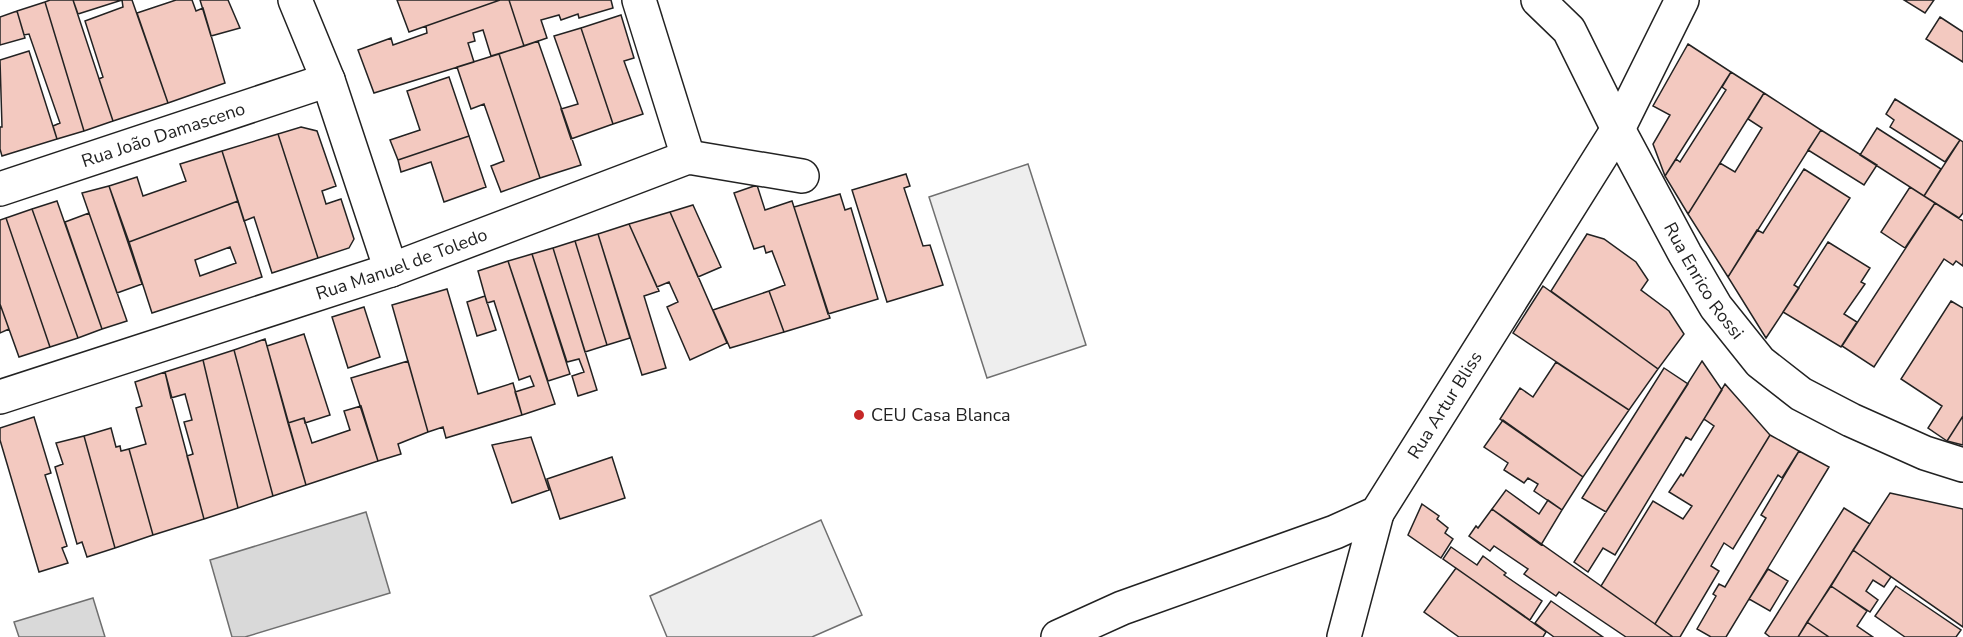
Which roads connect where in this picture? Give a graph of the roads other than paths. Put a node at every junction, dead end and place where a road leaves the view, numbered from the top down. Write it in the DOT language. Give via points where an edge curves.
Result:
graph roads {
  1 [pos="295,0"];
  2 [pos="639,0"];
  3 [pos="1538,0"];
  4 [pos="1682,0"];
  5 [pos="328,80"];
  6 [pos="1618,129"];
  7 [pos="687,157"];
  8 [pos="802,176"];
  9 [pos="0,189"];
  10 [pos="392,270"];
  11 [pos="0,397"];
  12 [pos="1963,465"];
  13 [pos="1377,513"];
  14 [pos="1058,637"];
  15 [pos="1344,637"];
  1 -- 5 [label="street"];
  2 -- 7 [label="street"];
  3 -- 6 [label="street, Rua Enrico Rossi" via="1569,30"];
  4 -- 6 [label="street, Rua Artur Bliss"];
  5 -- 9 [label="street, Rua João Damasceno"];
  5 -- 10 [label="street"];
  6 -- 12 [label="street, Rua Enrico Rossi" via="1716,308 1760,362 1801,394 1925,453"];
  6 -- 13 [label="street, Rua Artur Bliss"];
  7 -- 8 [label="street"];
  7 -- 10 [label="street, Rua Manuel de Toledo"];
  10 -- 11 [label="street, Rua Manuel de Toledo"];
  13 -- 14 [label="street" via="1335,532 1122,608"];
  13 -- 15 [label="street, Rua Artur Bliss"];
}
